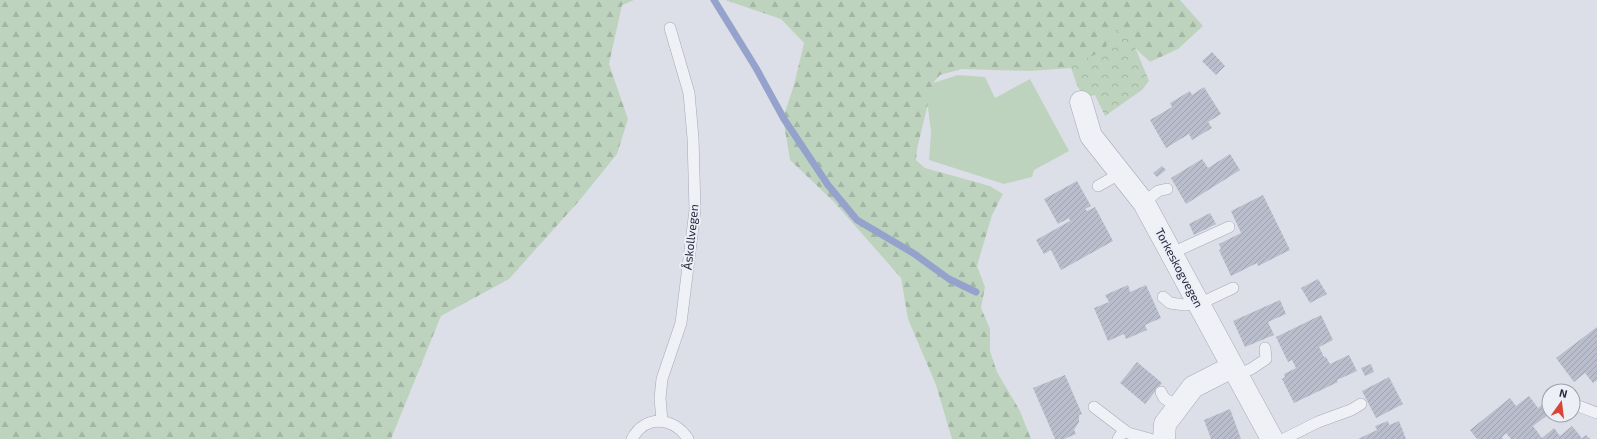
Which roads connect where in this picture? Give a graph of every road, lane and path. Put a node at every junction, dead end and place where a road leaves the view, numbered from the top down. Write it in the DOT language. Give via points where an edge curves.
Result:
graph roads {
  1 [pos="670,28"];
  2 [pos="1081,102"];
  3 [pos="1120,173"];
  4 [pos="1098,186"];
  5 [pos="1167,189"];
  6 [pos="1144,203"];
  7 [pos="1229,227"];
  8 [pos="1172,253"];
  9 [pos="1232,288"];
  10 [pos="1163,297"];
  11 [pos="1199,304"];
  12 [pos="1265,348"];
  13 [pos="1235,371"];
  14 [pos="1161,392"];
  15 [pos="1360,404"];
  16 [pos="1094,407"];
  17 [pos="1178,407"];
  18 [pos="1581,407"];
  19 [pos="1597,413"];
  20 [pos="662,421"];
  21 [pos="1121,435"];
  22 [pos="632,439"];
  23 [pos="688,439"];
  24 [pos="1150,439"];
  25 [pos="1164,439"];
  26 [pos="1272,439"];
  27 [pos="1284,439"];
  1 -- 20 [label="lane, Åskollvegen" via="689,93 695,210 681,323 662,379"];
  2 -- 3 [label="street, Torkeskogvegen" via="1091,136"];
  3 -- 4 [label="lane"];
  3 -- 6 [label="street, Torkeskogvegen"];
  5 -- 6 [label="lane" via="1158,191"];
  6 -- 8 [label="street, Torkeskogvegen"];
  7 -- 8 [label="lane"];
  8 -- 11 [label="street, Torkeskogvegen"];
  9 -- 11 [label="lane"];
  10 -- 11 [label="lane" via="1170,303"];
  11 -- 13 [label="street, Torkeskogvegen"];
  12 -- 13 [label="lane" via="1266,359 1251,369"];
  13 -- 17 [label="street" via="1193,387"];
  13 -- 26 [label="street, Torkeskogvegen"];
  14 -- 17 [label="lane" via="1164,398"];
  15 -- 27 [label="lane"];
  16 -- 21 [label="lane"];
  17 -- 25 [label="street" via="1166,424"];
  18 -- 19 [label="lane"];
  20 -- 22 [label="lane" via="650,422 640,428"];
  20 -- 23 [label="lane" via="673,424 683,431"];
  21 -- 24 [label="lane"];
}
